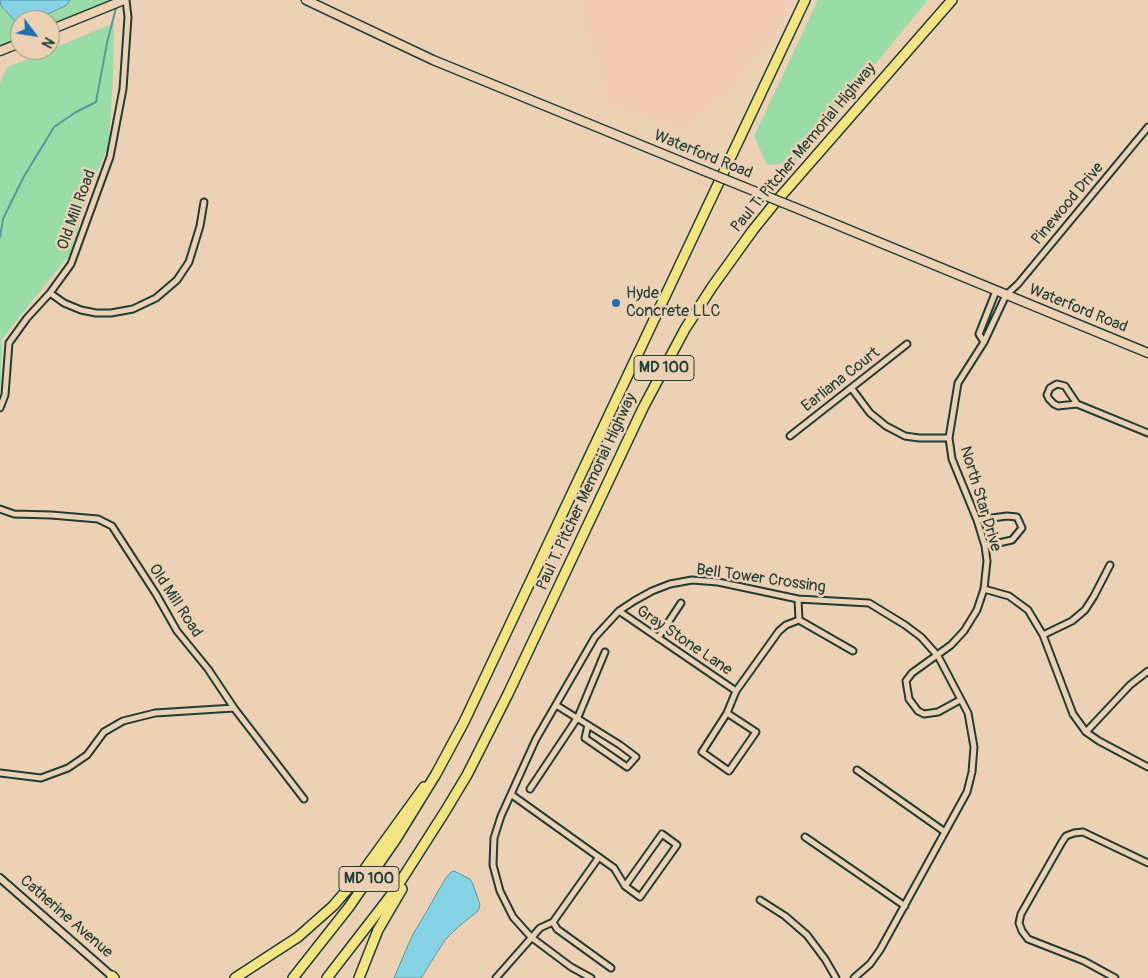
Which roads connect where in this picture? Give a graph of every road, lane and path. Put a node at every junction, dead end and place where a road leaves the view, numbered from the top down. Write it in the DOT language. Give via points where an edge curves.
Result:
graph roads {
  1 [pos="125,0"];
  2 [pos="306,0"];
  3 [pos="805,0"];
  4 [pos="952,0"];
  5 [pos="60,26"];
  6 [pos="1148,127"];
  7 [pos="204,202"];
  8 [pos="996,291"];
  9 [pos="50,293"];
  10 [pos="1006,295"];
  11 [pos="984,342"];
  12 [pos="908,344"];
  13 [pos="1148,353"];
  14 [pos="852,389"];
  15 [pos="1077,404"];
  16 [pos="0,408"];
  17 [pos="1148,432"];
  18 [pos="790,436"];
  19 [pos="949,438"];
  20 [pos="0,509"];
  21 [pos="977,520"];
  22 [pos="985,546"];
  23 [pos="1110,565"];
  24 [pos="984,589"];
  25 [pos="798,599"];
  26 [pos="681,602"];
  27 [pos="619,611"];
  28 [pos="799,620"];
  29 [pos="1043,635"];
  30 [pos="658,638"];
  31 [pos="853,651"];
  32 [pos="605,652"];
  33 [pos="938,656"];
  34 [pos="1148,671"];
  35 [pos="736,691"];
  36 [pos="960,700"];
  37 [pos="556,705"];
  38 [pos="234,708"];
  39 [pos="727,713"];
  40 [pos="578,717"];
  41 [pos="588,725"];
  42 [pos="1086,732"];
  43 [pos="1148,766"];
  44 [pos="857,770"];
  45 [pos="0,772"];
  46 [pos="436,774"];
  47 [pos="530,789"];
  48 [pos="512,795"];
  49 [pos="304,799"];
  50 [pos="446,810"];
  51 [pos="945,832"];
  52 [pos="805,837"];
  53 [pos="599,857"];
  54 [pos="1148,862"];
  55 [pos="0,878"];
  56 [pos="624,886"];
  57 [pos="760,900"];
  58 [pos="904,906"];
  59 [pos="553,922"];
  60 [pos="531,937"];
  61 [pos="610,968"];
  62 [pos="113,978"];
  63 [pos="235,978"];
  64 [pos="293,978"];
  65 [pos="327,978"];
  66 [pos="359,978"];
  67 [pos="496,978"];
  68 [pos="591,978"];
  69 [pos="836,978"];
  70 [pos="854,978"];
  71 [pos="1115,978"];
  1 -- 5 [label="main road"];
  1 -- 9 [label="street, Old Mill Road" via="128,17 123,89 110,157 71,264"];
  2 -- 8 [label="main road, Waterford Road, bridge" via="433,60"];
  3 -- 46 [label="highway, Paul T. Pitcher Memorial Highway / MD 100" via="484,681"];
  4 -- 50 [label="highway, Paul T. Pitcher Memorial Highway / MD 100" via="774,204 685,329 642,408 488,734"];
  6 -- 10 [label="street, Pinewood Drive"];
  7 -- 9 [label="street" via="189,262 176,280 156,298 133,309 96,313 64,303"];
  8 -- 10 [label="main road, Waterford Road"];
  8 -- 11 [label="street" via="979,334"];
  9 -- 16 [label="street, Old Mill Road" via="9,343 5,395"];
  10 -- 11 [label="street, North Star Drive"];
  10 -- 13 [label="main road, Waterford Road"];
  11 -- 19 [label="street, North Star Drive" via="958,383"];
  12 -- 14 [label="street, Earliana Court"];
  14 -- 18 [label="street, Earliana Court"];
  14 -- 19 [label="street" via="870,413 905,436"];
  15 -- 15 [label="street" via="1061,384 1054,385 1048,392 1048,399 1058,406"];
  15 -- 17 [label="street"];
  19 -- 21 [label="street, North Star Drive" via="952,459"];
  20 -- 38 [label="street, Old Mill Road" via="14,514 98,519 112,526 176,631 208,669"];
  21 -- 22 [label="street, North Star Drive"];
  21 -- 22 [label="street" via="1017,517 1022,528 1012,540"];
  22 -- 24 [label="street, North Star Drive"];
  23 -- 29 [label="street" via="1085,610 1072,621"];
  24 -- 29 [label="street" via="1009,596 1025,608"];
  24 -- 33 [label="street, North Star Drive" via="977,610 964,631"];
  25 -- 27 [label="street, Bell Tower Crossing" via="718,582 692,580 652,591"];
  25 -- 28 [label="street"];
  25 -- 33 [label="street, Bell Tower Crossing" via="869,603 905,624"];
  26 -- 30 [label="street"];
  27 -- 30 [label="street, Gray Stone Lane"];
  27 -- 37 [label="street, Bell Tower Crossing" via="595,637"];
  28 -- 31 [label="street"];
  28 -- 35 [label="street" via="779,631"];
  29 -- 42 [label="street" via="1066,699"];
  30 -- 35 [label="street, Gray Stone Lane"];
  32 -- 40 [label="street"];
  33 -- 36 [label="street, Bell Tower Crossing"];
  33 -- 36 [label="street, North Star Drive" via="912,673 906,681 909,699 924,714 938,712"];
  34 -- 42 [label="street" via="1130,685"];
  35 -- 39 [label="street"];
  36 -- 51 [label="street, Bell Tower Crossing" via="968,713 971,727 974,747 972,772 967,792"];
  37 -- 40 [label="street"];
  37 -- 48 [label="street, Bell Tower Crossing" via="536,739"];
  38 -- 45 [label="street" via="155,713 123,721 104,732 87,755 68,768 40,778"];
  38 -- 49 [label="street, Old Mill Road"];
  39 -- 39 [label="street" via="702,752 729,771 756,732"];
  40 -- 41 [label="street"];
  40 -- 47 [label="street"];
  41 -- 41 [label="street" via="585,738 627,767 636,757"];
  42 -- 43 [label="street"];
  44 -- 51 [label="street"];
  46 -- 63 [label="highway" via="333,906 298,938"];
  46 -- 64 [label="highway, Paul T. Pitcher Memorial Highway / MD 100" via="373,875"];
  48 -- 53 [label="street"];
  48 -- 60 [label="street, Bell Tower Crossing" via="494,838 493,865 500,891 513,917"];
  50 -- 65 [label="highway, Paul T. Pitcher Memorial Highway / MD 100" via="395,890"];
  50 -- 66 [label="highway" via="378,930"];
  51 -- 58 [label="street, Bell Tower Crossing"];
  52 -- 58 [label="street"];
  53 -- 56 [label="street" via="614,868"];
  53 -- 59 [label="street"];
  54 -- 71 [label="street" via="1083,832 1066,836 1021,914 1019,923 1028,939 1084,961"];
  55 -- 62 [label="street, Catherine Avenue"];
  56 -- 56 [label="street" via="662,834 677,845 640,897"];
  57 -- 69 [label="street" via="807,935"];
  58 -- 70 [label="street, Bell Tower Crossing" via="880,950"];
  59 -- 60 [label="street"];
  59 -- 61 [label="street" via="557,929"];
  60 -- 67 [label="street"];
  60 -- 68 [label="street, Bell Tower Crossing"];
}
